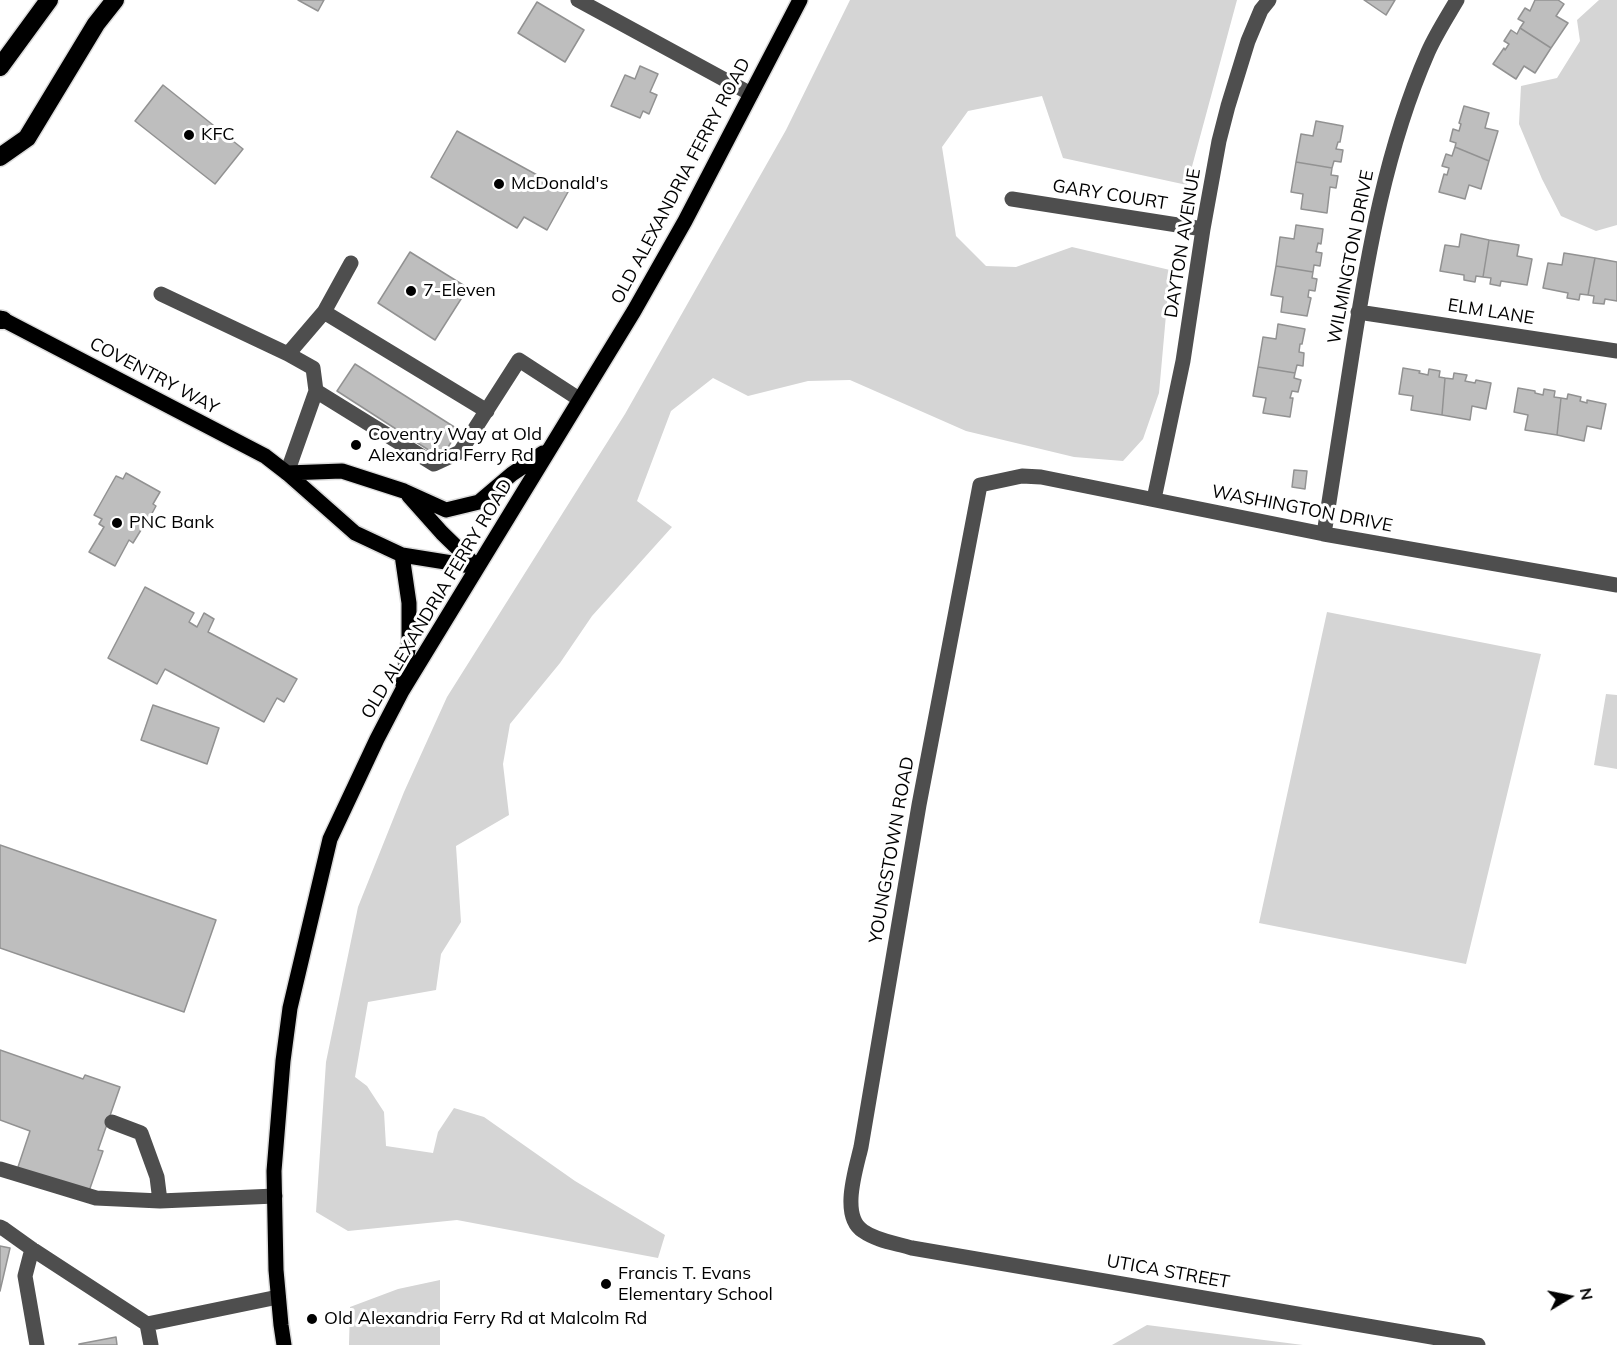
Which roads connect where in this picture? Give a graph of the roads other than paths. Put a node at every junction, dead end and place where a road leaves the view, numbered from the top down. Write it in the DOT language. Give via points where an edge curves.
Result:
graph roads {
  1 [pos="49,0"];
  2 [pos="115,0"];
  3 [pos="578,0"];
  4 [pos="800,0"];
  5 [pos="1269,0"];
  6 [pos="1457,0"];
  7 [pos="0,67"];
  8 [pos="751,94"];
  9 [pos="0,157"];
  10 [pos="1011,199"];
  11 [pos="1203,229"];
  12 [pos="351,263"];
  13 [pos="161,294"];
  14 [pos="324,312"];
  15 [pos="1358,312"];
  16 [pos="1,319"];
  17 [pos="1617,351"];
  18 [pos="288,354"];
  19 [pos="316,392"];
  20 [pos="579,399"];
  21 [pos="487,411"];
  22 [pos="548,450"];
  23 [pos="287,473"];
  24 [pos="980,485"];
  25 [pos="404,491"];
  26 [pos="1154,499"];
  27 [pos="1324,534"];
  28 [pos="402,555"];
  29 [pos="477,567"];
  30 [pos="1617,585"];
  31 [pos="402,691"];
  32 [pos="112,1122"];
  33 [pos="0,1169"];
  34 [pos="275,1196"];
  35 [pos="160,1201"];
  36 [pos="856,1223"];
  37 [pos="0,1227"];
  38 [pos="32,1249"];
  39 [pos="278,1298"];
  40 [pos="147,1324"];
  41 [pos="37,1345"];
  42 [pos="151,1345"];
  43 [pos="284,1345"];
  44 [pos="1478,1345"];
  1 -- 7 [label="highway"];
  2 -- 9 [label="highway" via="96,24 27,138"];
  3 -- 8 [label="street"];
  4 -- 8 [label="main road, OLD ALEXANDRIA FERRY ROAD"];
  5 -- 11 [label="street, DAYTON AVENUE" via="1257,18 1228,106"];
  6 -- 15 [label="street, WILMINGTON DRIVE" via="1428,51 1401,121 1383,184"];
  8 -- 20 [label="main road, OLD ALEXANDRIA FERRY ROAD" via="680,231"];
  10 -- 11 [label="street, GARY COURT"];
  11 -- 26 [label="street, DAYTON AVENUE" via="1183,361"];
  12 -- 14 [label="street"];
  13 -- 18 [label="street"];
  14 -- 18 [label="street"];
  14 -- 21 [label="street"];
  15 -- 17 [label="street, ELM LANE"];
  15 -- 27 [label="street, WILMINGTON DRIVE"];
  16 -- 23 [label="main road, COVENTRY WAY" via="265,456"];
  18 -- 19 [label="street" via="313,368"];
  19 -- 21 [label="street" via="434,464 460,452"];
  19 -- 23 [label="street"];
  20 -- 21 [label="street" via="519,360"];
  20 -- 22 [label="main road, OLD ALEXANDRIA FERRY ROAD"];
  22 -- 25 [label="main road" via="479,502 446,510"];
  22 -- 29 [label="main road, OLD ALEXANDRIA FERRY ROAD"];
  23 -- 25 [label="main road" via="342,471"];
  23 -- 28 [label="main road, COVENTRY WAY" via="355,533"];
  24 -- 26 [label="street, WASHINGTON DRIVE" via="1022,476 1041,477"];
  24 -- 36 [label="street, YOUNGSTOWN ROAD" via="850,1201"];
  25 -- 29 [label="main road"];
  26 -- 27 [label="street, WASHINGTON DRIVE"];
  27 -- 30 [label="street, WASHINGTON DRIVE"];
  28 -- 29 [label="main road, COVENTRY WAY"];
  28 -- 31 [label="main road" via="409,603 409,642"];
  29 -- 31 [label="main road, OLD ALEXANDRIA FERRY ROAD"];
  31 -- 34 [label="main road, OLD ALEXANDRIA FERRY ROAD" via="330,839 285,1040 277,1116"];
  32 -- 35 [label="street" via="141,1133 157,1177"];
  33 -- 35 [label="street" via="96,1198"];
  34 -- 35 [label="street"];
  34 -- 39 [label="main road, OLD ALEXANDRIA FERRY ROAD"];
  36 -- 44 [label="street, UTICA STREET" via="865,1233 912,1248"];
  37 -- 38 [label="street"];
  38 -- 40 [label="street"];
  38 -- 41 [label="street" via="25,1276"];
  39 -- 40 [label="street"];
  39 -- 43 [label="main road, OLD ALEXANDRIA FERRY ROAD"];
  40 -- 42 [label="street"];
}
